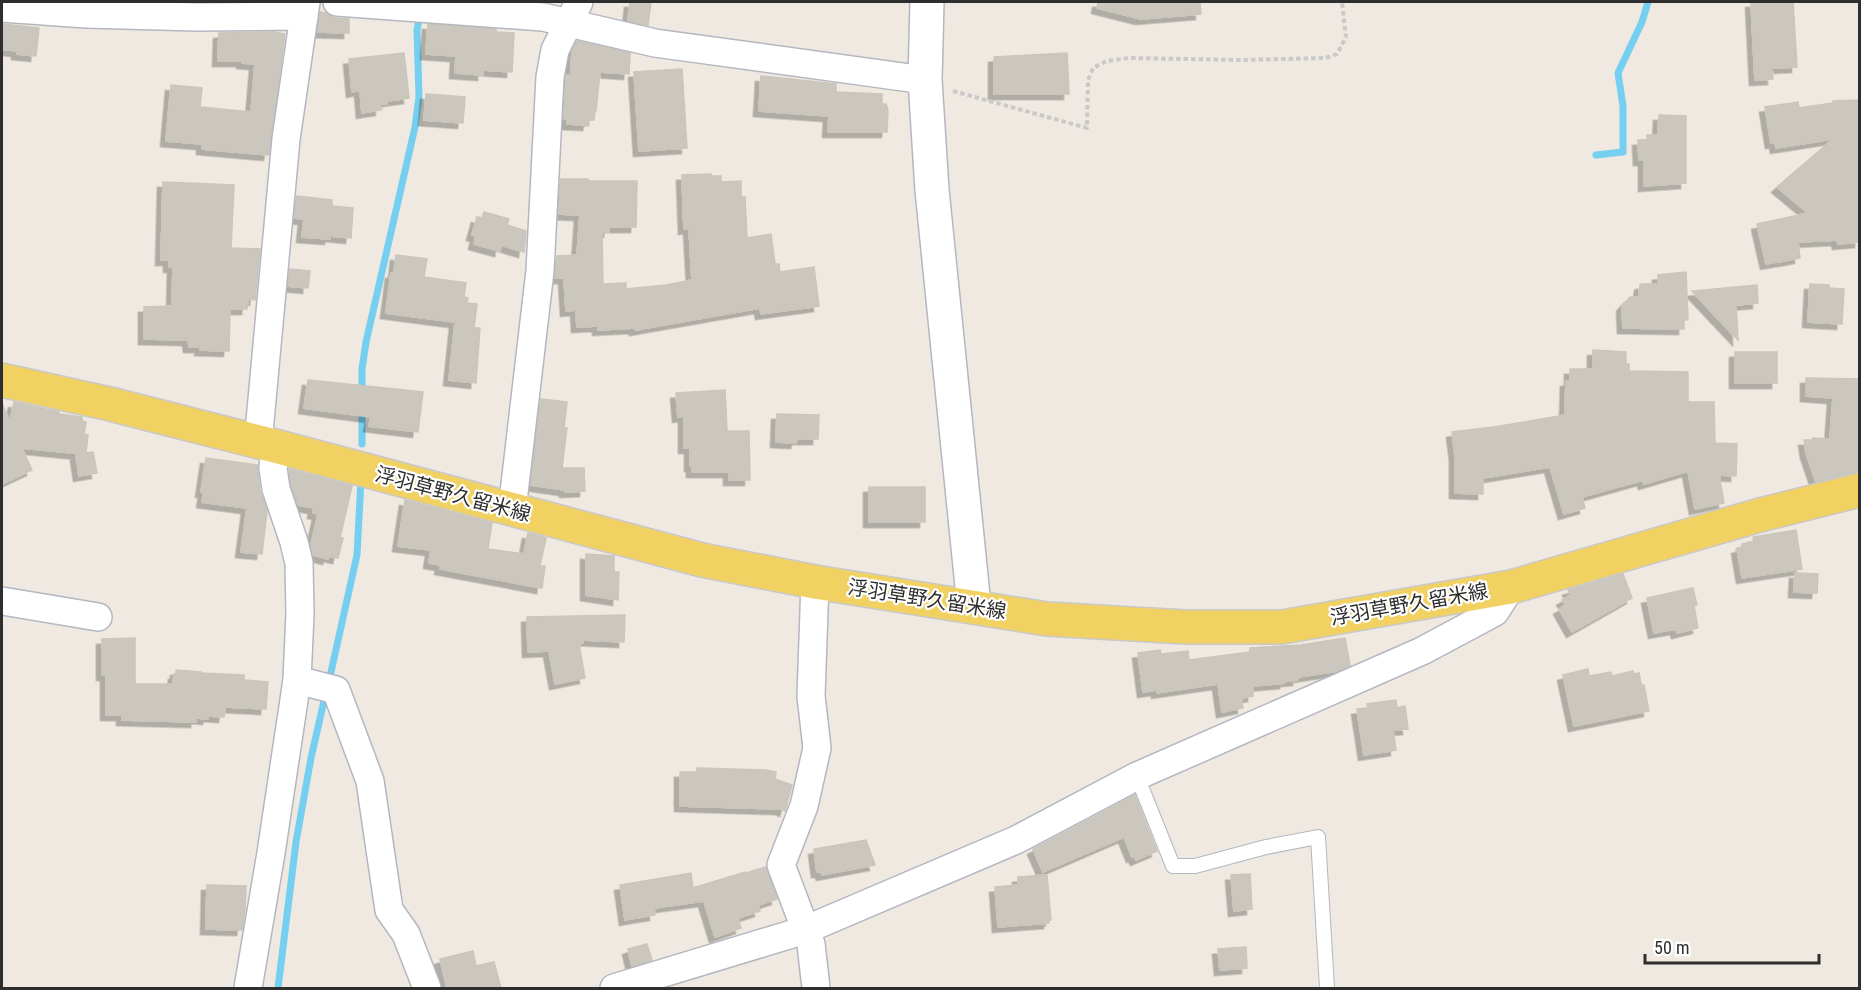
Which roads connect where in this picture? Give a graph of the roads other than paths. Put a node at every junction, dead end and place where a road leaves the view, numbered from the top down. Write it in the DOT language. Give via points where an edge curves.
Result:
graph roads {
  1 [pos="337,2"];
  2 [pos="927,2"];
  3 [pos="2,8"];
  4 [pos="305,9"];
  5 [pos="573,12"];
  6 [pos="925,80"];
  7 [pos="2,381"];
  8 [pos="266,445"];
  9 [pos="1860,490"];
  10 [pos="512,510"];
  11 [pos="815,582"];
  12 [pos="1511,587"];
  13 [pos="2,601"];
  14 [pos="974,606"];
  15 [pos="98,617"];
  16 [pos="318,686"];
  17 [pos="1137,776"];
  18 [pos="805,930"];
  19 [pos="248,988"];
  20 [pos="426,988"];
  21 [pos="614,988"];
  22 [pos="816,988"];
  23 [pos="1328,988"];
  1 -- 5 [label="street" via="543,17"];
  2 -- 6 [label="street"];
  3 -- 4 [label="street" via="197,17"];
  4 -- 8 [label="street" via="286,139"];
  5 -- 6 [label="street" via="656,43"];
  5 -- 10 [label="street" via="555,50 550,77 540,271"];
  6 -- 14 [label="street" via="932,190"];
  7 -- 8 [label="main road, 浮羽草野久留米線" via="110,404"];
  8 -- 10 [label="main road, 浮羽草野久留米線"];
  8 -- 16 [label="street" via="299,563 300,614"];
  9 -- 12 [label="main road, 浮羽草野久留米線"];
  10 -- 11 [label="main road, 浮羽草野久留米線" via="702,560"];
  11 -- 14 [label="main road, 浮羽草野久留米線"];
  11 -- 18 [label="street" via="811,696 817,748 804,806 781,865"];
  12 -- 14 [label="main road, 浮羽草野久留米線" via="1282,627 1185,627 1047,619"];
  12 -- 17 [label="street" via="1495,612 1422,651"];
  13 -- 15 [label="street"];
  16 -- 19 [label="street" via="271,853"];
  16 -- 20 [label="street" via="370,781 389,910 406,934"];
  17 -- 18 [label="street" via="1016,840"];
  17 -- 23 [label="lane" via="1173,866 1195,866 1318,837"];
  18 -- 21 [label="street"];
  18 -- 22 [label="street" via="811,944"];
}
